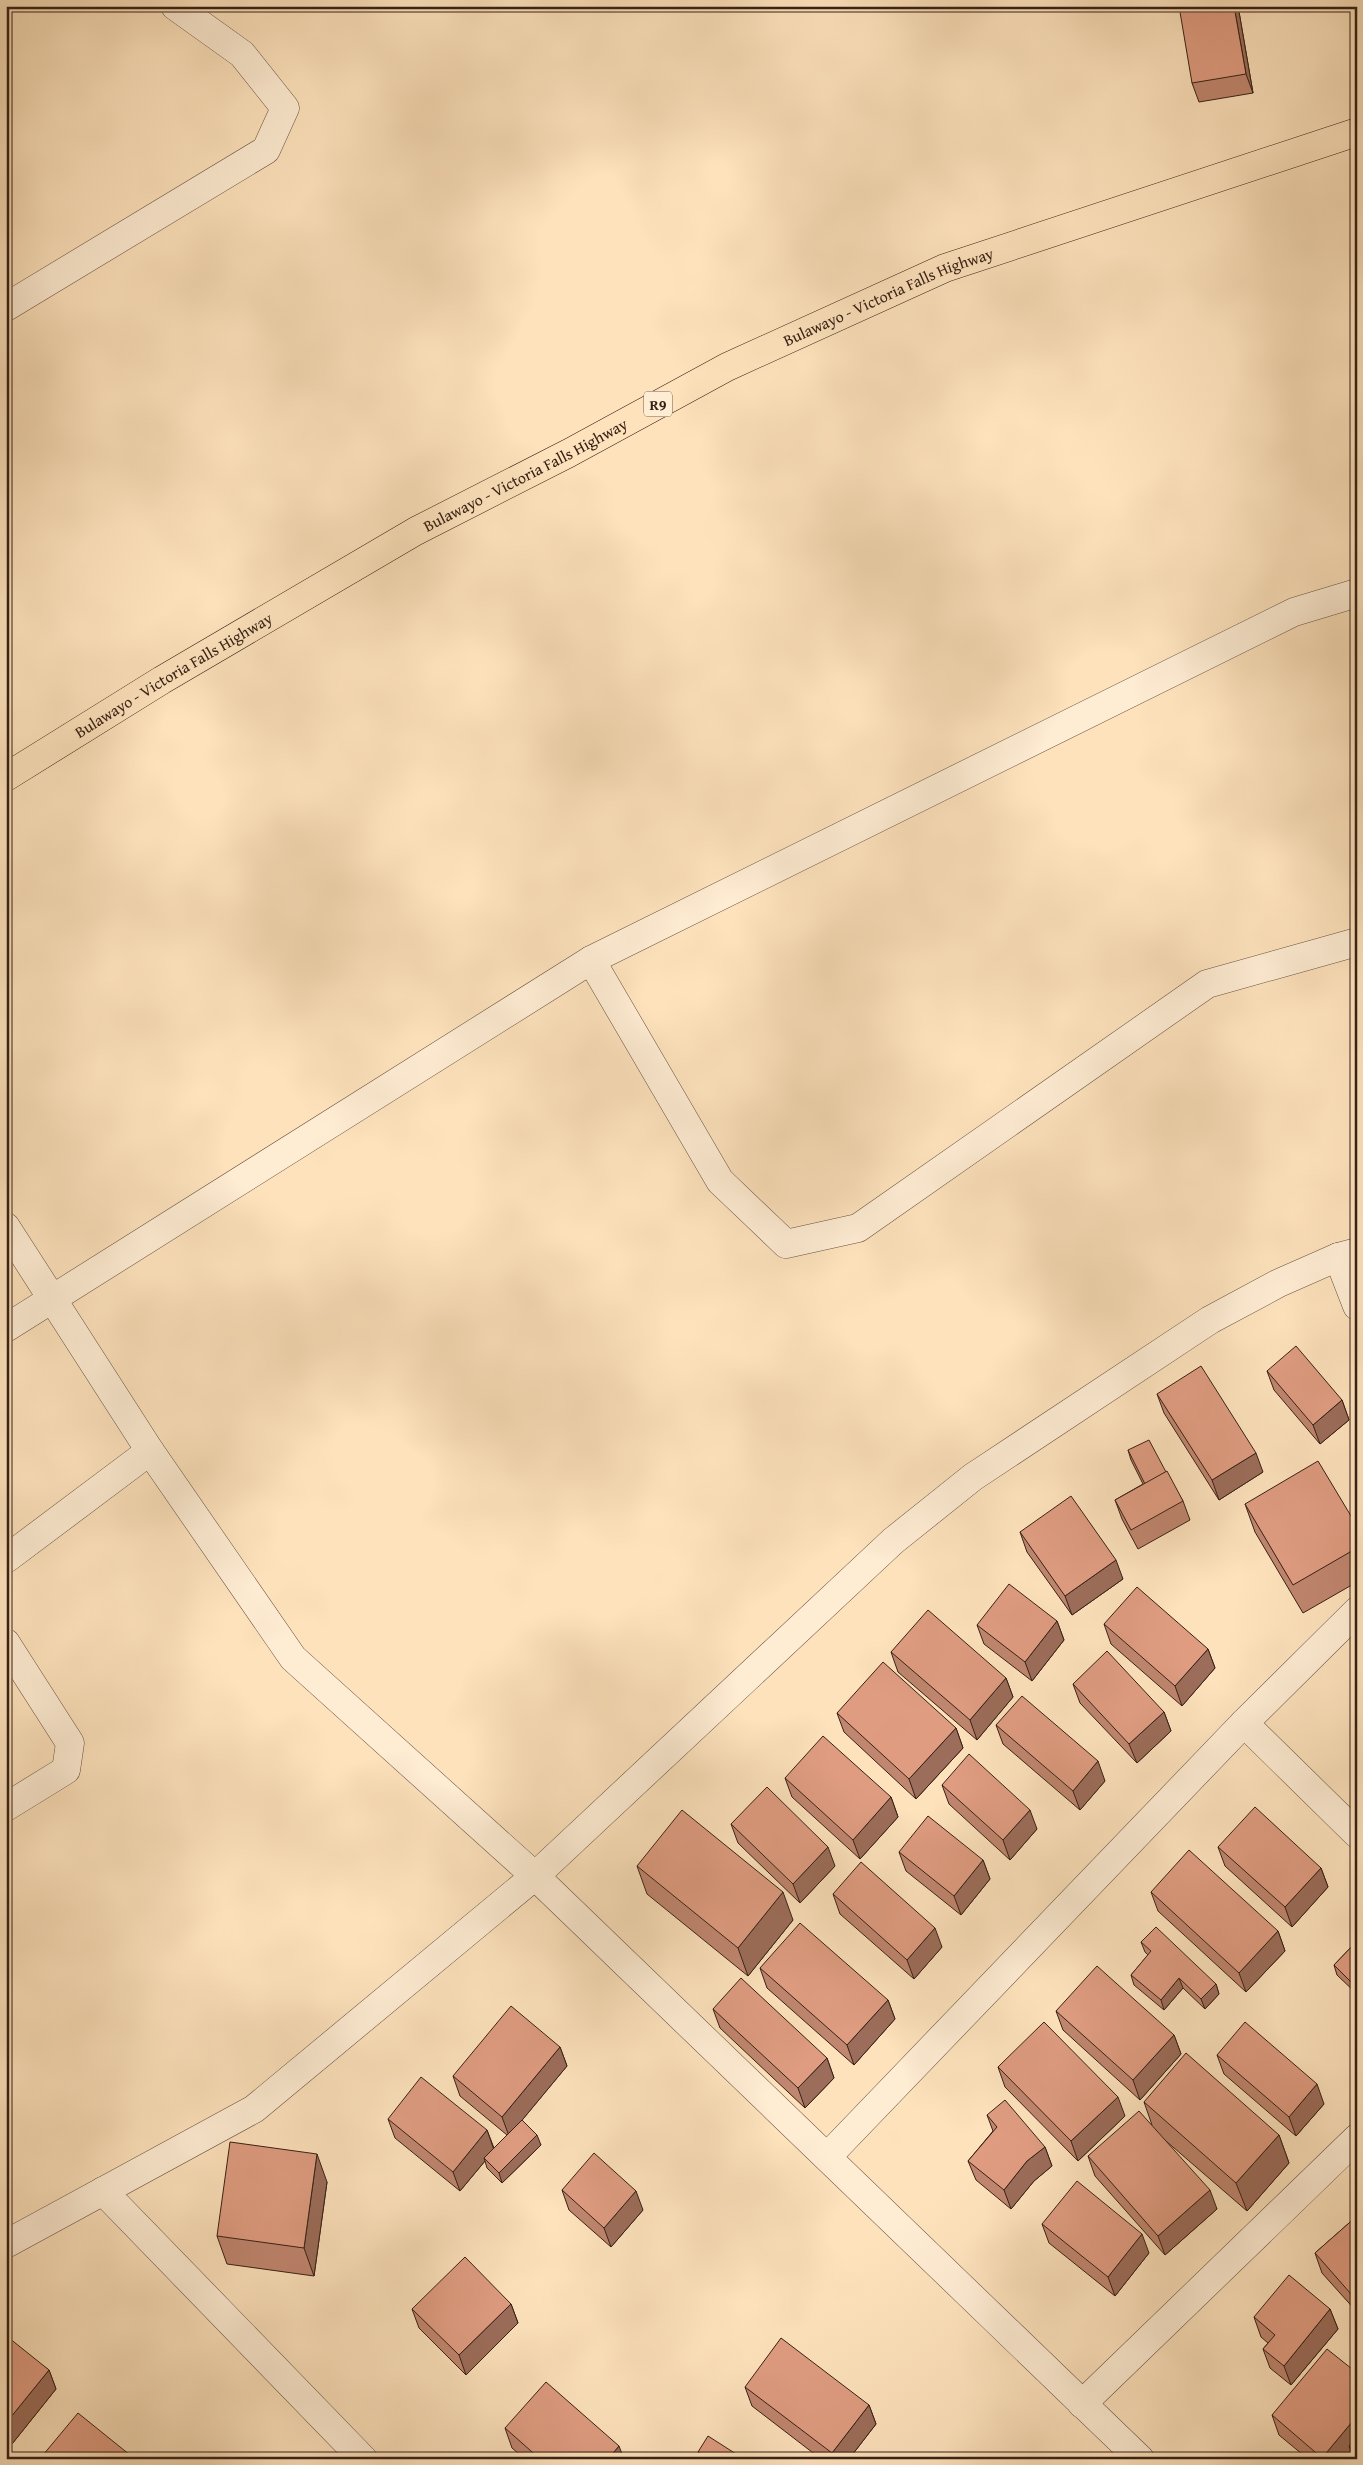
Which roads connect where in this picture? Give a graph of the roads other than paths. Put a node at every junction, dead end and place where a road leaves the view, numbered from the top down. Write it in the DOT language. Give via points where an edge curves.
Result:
graph roads {
  1 [pos="175,6"];
  2 [pos="1357,132"];
  3 [pos="6,307"];
  4 [pos="1357,593"];
  5 [pos="6,778"];
  6 [pos="1357,942"];
  7 [pos="591,960"];
  8 [pos="6,1227"];
  9 [pos="1348,1254"];
  10 [pos="52,1300"];
  11 [pos="1357,1306"];
  12 [pos="6,1328"];
  13 [pos="150,1451"];
  14 [pos="6,1559"];
  15 [pos="1357,1611"];
  16 [pos="6,1643"];
  17 [pos="1244,1723"];
  18 [pos="6,1807"];
  19 [pos="1357,1834"];
  20 [pos="535,1876"];
  21 [pos="1357,2138"];
  22 [pos="827,2157"];
  23 [pos="103,2191"];
  24 [pos="6,2244"];
  25 [pos="1082,2404"];
  26 [pos="363,2459"];
  27 [pos="1140,2459"];
  1 -- 3 [label="street" via="242,54 285,108 266,150"];
  2 -- 5 [label="highway, Bulawayo - Victoria Falls Highway / R9" via="945,268 727,367 416,531 162,680"];
  4 -- 7 [label="street" via="1294,612"];
  6 -- 7 [label="street" via="1208,984 858,1228 786,1244 720,1181"];
  7 -- 10 [label="street"];
  8 -- 10 [label="street"];
  9 -- 11 [label="street"];
  9 -- 20 [label="street" via="1279,1283 1210,1320 973,1476 892,1541"];
  10 -- 12 [label="street"];
  10 -- 13 [label="street"];
  13 -- 14 [label="street"];
  13 -- 20 [label="street" via="293,1658"];
  15 -- 17 [label="street"];
  16 -- 18 [label="street" via="70,1743 66,1770"];
  17 -- 19 [label="street"];
  17 -- 22 [label="street"];
  20 -- 22 [label="street"];
  20 -- 23 [label="street" via="254,2109"];
  21 -- 25 [label="street"];
  22 -- 25 [label="street"];
  23 -- 24 [label="street"];
  23 -- 26 [label="street"];
  25 -- 27 [label="street"];
}
